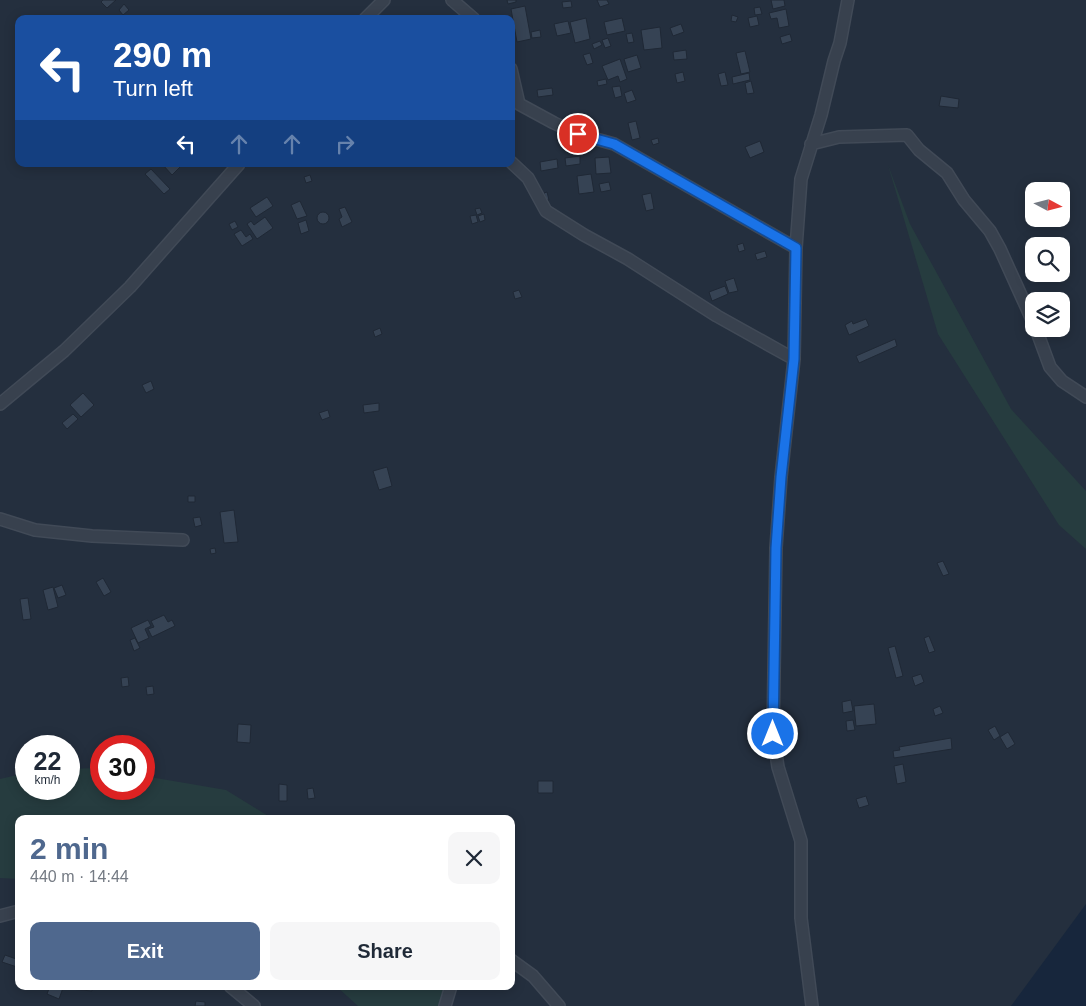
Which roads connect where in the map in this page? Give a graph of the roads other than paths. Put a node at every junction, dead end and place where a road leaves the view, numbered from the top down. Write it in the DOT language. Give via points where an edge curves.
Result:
graph roads {
  1 [pos="384,0"];
  2 [pos="452,0"];
  3 [pos="848,0"];
  4 [pos="369,15"];
  5 [pos="469,15"];
  6 [pos="515,86"];
  7 [pos="811,144"];
  8 [pos="515,166"];
  9 [pos="237,167"];
  10 [pos="796,248"];
  11 [pos="1025,304"];
  12 [pos="1039,337"];
  13 [pos="794,359"];
  14 [pos="1086,397"];
  15 [pos="0,404"];
  16 [pos="0,520"];
  17 [pos="183,540"];
  18 [pos="15,912"];
  19 [pos="0,916"];
  20 [pos="515,963"];
  21 [pos="235,990"];
  22 [pos="450,990"];
  23 [pos="254,1006"];
  24 [pos="445,1006"];
  25 [pos="559,1006"];
  26 [pos="812,1006"];
  1 -- 4 [label="street"];
  2 -- 5 [label="street"];
  3 -- 7 [label="street" via="840,43"];
  6 -- 10 [label="street" via="519,104 578,134 614,144"];
  7 -- 10 [label="street" via="801,180"];
  7 -- 11 [label="street" via="838,137 907,135 919,150 947,173 990,231"];
  8 -- 13 [label="street" via="528,178 546,211 716,316"];
  9 -- 15 [label="street" via="130,287 64,351"];
  10 -- 13 [label="street"];
  12 -- 14 [label="street" via="1050,367 1062,381"];
  13 -- 26 [label="street" via="776,548 773,734 778,767 801,841 801,918"];
  16 -- 17 [label="street" via="35,530"];
  18 -- 19 [label="street"];
  20 -- 25 [label="street" via="533,976"];
  21 -- 23 [label="street"];
  22 -- 24 [label="street"];
}
